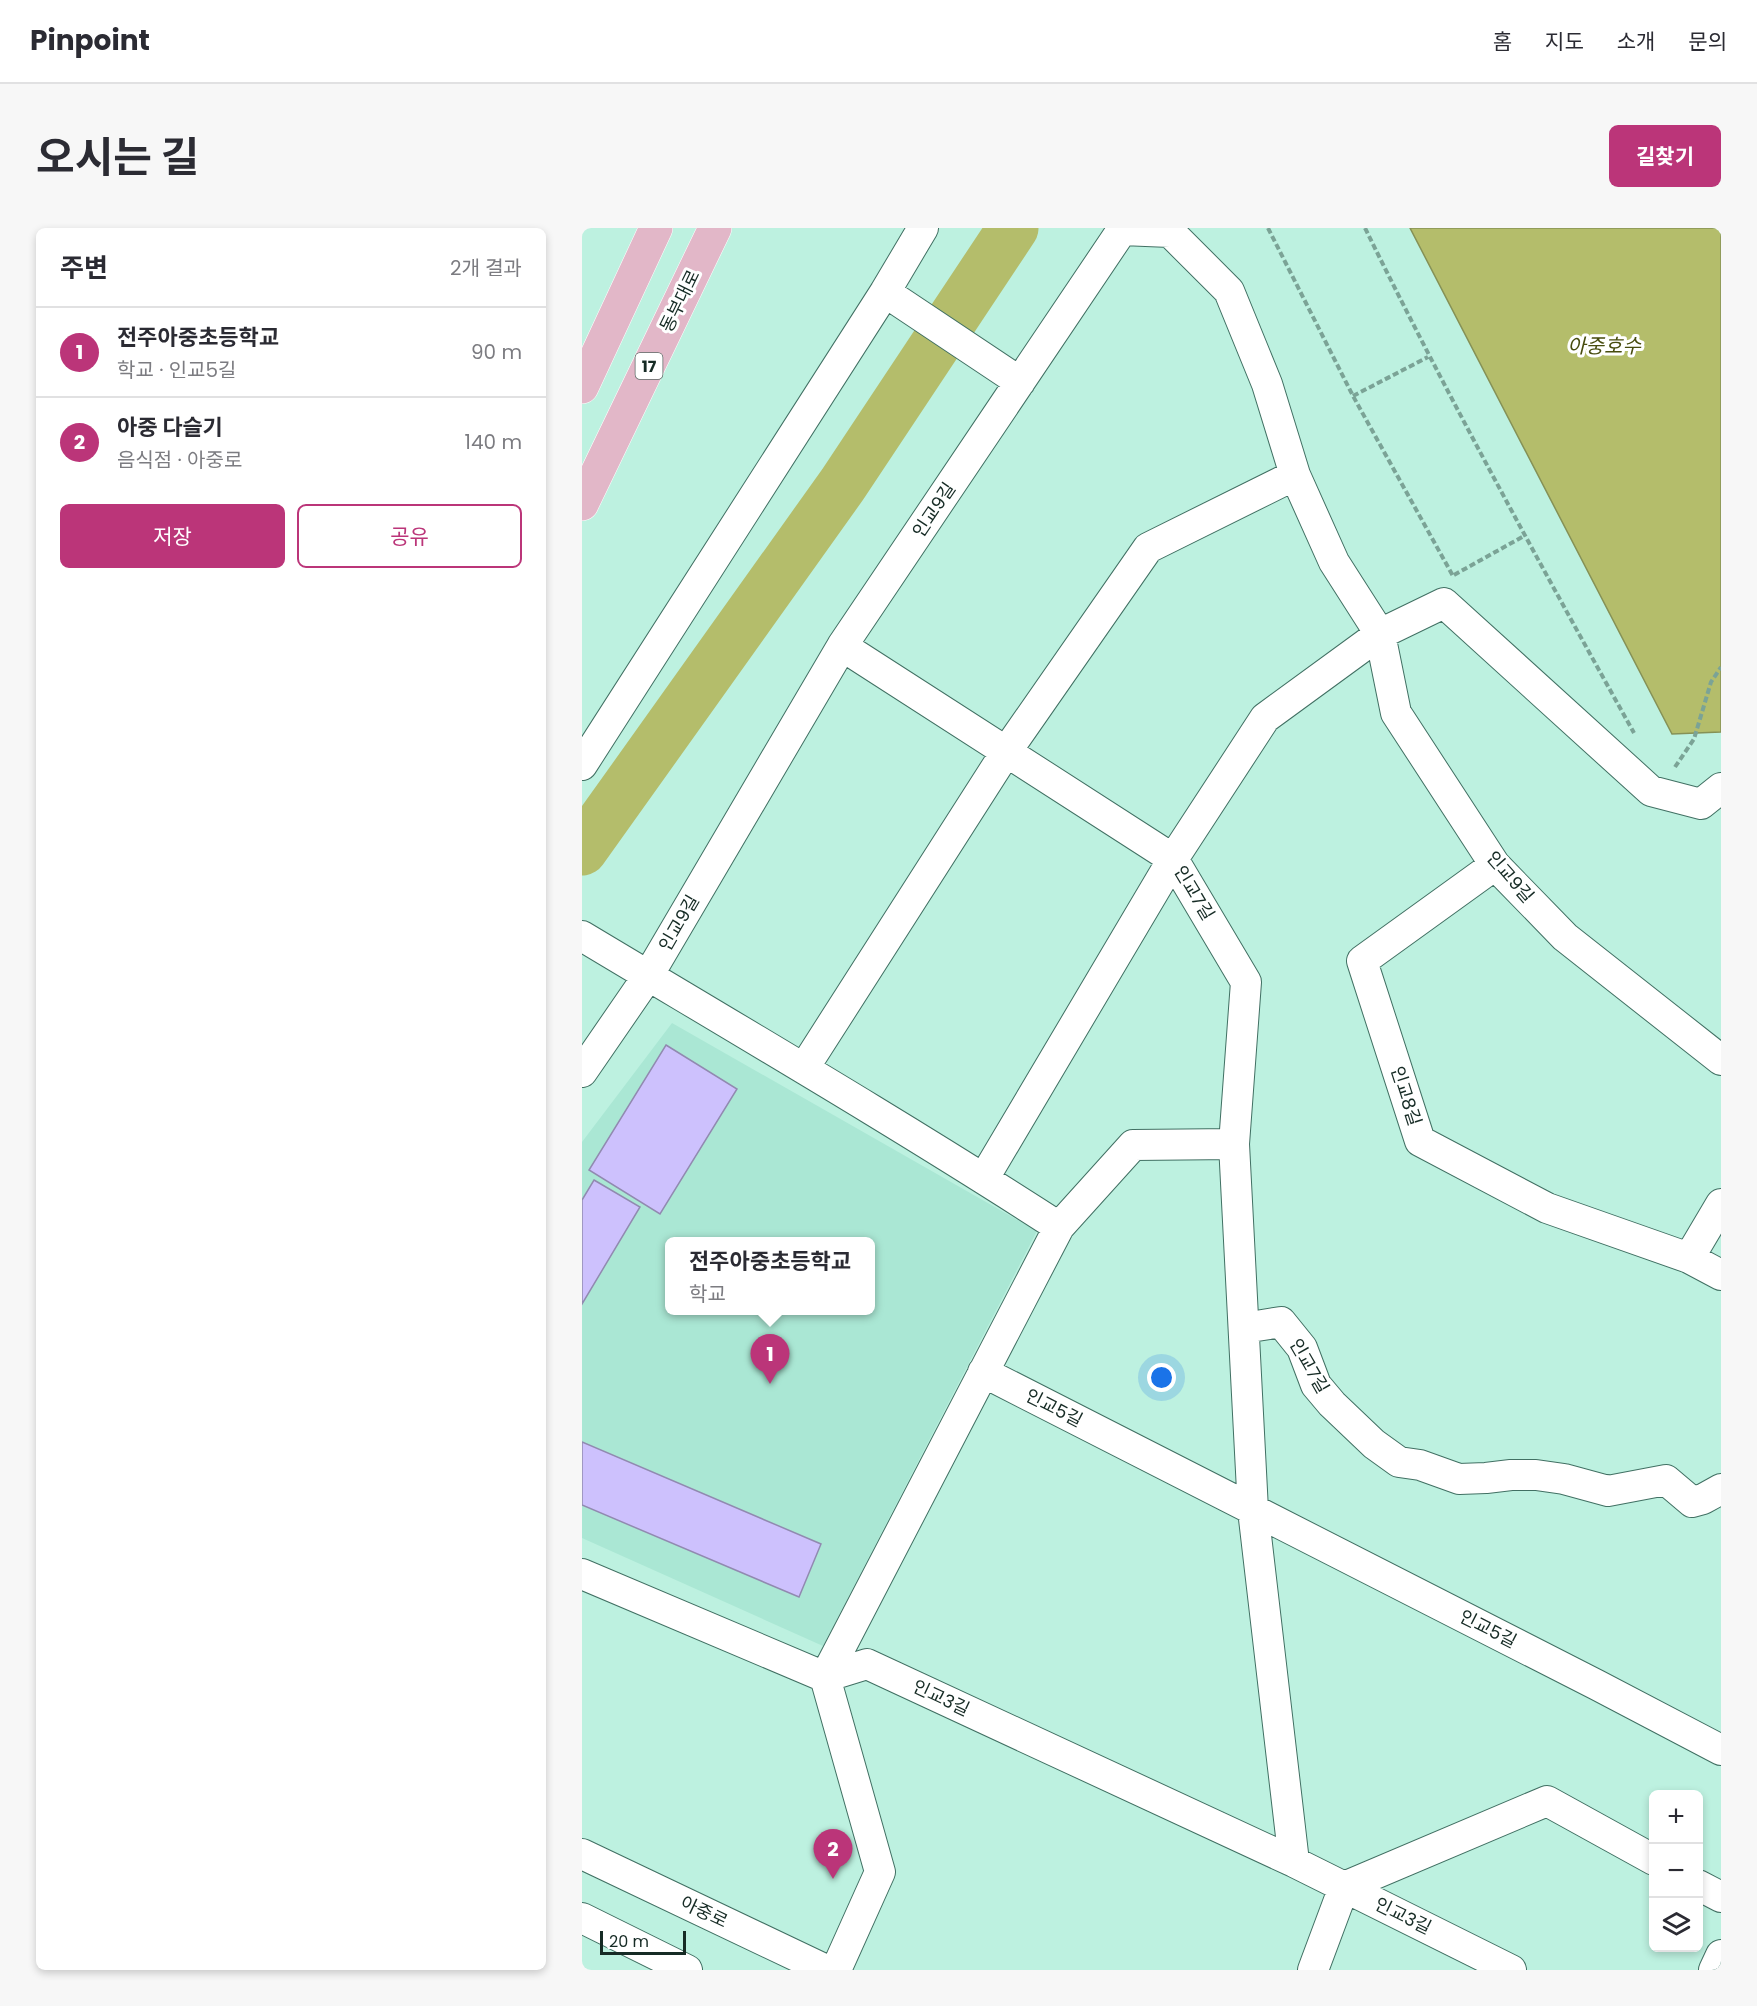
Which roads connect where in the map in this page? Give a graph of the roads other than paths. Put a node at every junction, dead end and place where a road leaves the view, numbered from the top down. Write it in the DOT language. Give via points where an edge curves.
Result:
graph roads {
  1 [pos="656,228"];
  2 [pos="715,228"];
  3 [pos="923,228"];
  4 [pos="894,298"];
  5 [pos="1010,375"];
  6 [pos="582,387"];
  7 [pos="1295,475"];
  8 [pos="582,504"];
  9 [pos="1380,634"];
  10 [pos="842,646"];
  11 [pos="1006,752"];
  12 [pos="582,765"];
  13 [pos="1721,788"];
  14 [pos="1173,858"];
  15 [pos="1495,865"];
  16 [pos="582,936"];
  17 [pos="648,976"];
  18 [pos="1721,1060"];
  19 [pos="804,1068"];
  20 [pos="582,1072"];
  21 [pos="1234,1144"];
  22 [pos="984,1178"];
  23 [pos="1721,1204"];
  24 [pos="1059,1227"];
  25 [pos="1689,1258"];
  26 [pos="1721,1275"];
  27 [pos="1244,1328"];
  28 [pos="983,1372"];
  29 [pos="1721,1489"];
  30 [pos="1254,1510"];
  31 [pos="582,1574"];
  32 [pos="825,1677"];
  33 [pos="1721,1750"];
  34 [pos="582,1854"];
  35 [pos="1649,1858"];
  36 [pos="1294,1862"];
  37 [pos="1344,1887"];
  38 [pos="1703,1888"];
  39 [pos="1721,1897"];
  40 [pos="582,1918"];
  41 [pos="1721,1955"];
  42 [pos="687,1970"];
  43 [pos="826,1970"];
  44 [pos="836,1970"];
  45 [pos="1313,1970"];
  46 [pos="1511,1970"];
  47 [pos="1714,1970"];
  1 -- 6 [label="main road"];
  2 -- 8 [label="main road, 동부대로 / 17"];
  3 -- 4 [label="street"];
  4 -- 5 [label="street"];
  4 -- 12 [label="street"];
  5 -- 7 [label="street, 인교9길" via="1122,230 1170,232 1229,291 1267,384"];
  5 -- 10 [label="street, 인교9길"];
  7 -- 9 [label="street, 인교9길" via="1334,562"];
  7 -- 11 [label="street" via="1148,548"];
  9 -- 13 [label="street" via="1444,603 1651,791 1701,804"];
  9 -- 14 [label="street" via="1265,718"];
  9 -- 15 [label="street, 인교9길" via="1396,714"];
  10 -- 11 [label="street"];
  10 -- 17 [label="street, 인교9길"];
  11 -- 14 [label="street"];
  11 -- 19 [label="street"];
  14 -- 21 [label="street, 인교7길" via="1246,982"];
  14 -- 22 [label="street"];
  15 -- 18 [label="street, 인교9길" via="1564,937"];
  15 -- 25 [label="street, 인교8길" via="1362,960 1420,1141 1547,1208"];
  16 -- 17 [label="street"];
  17 -- 19 [label="street"];
  17 -- 20 [label="street, 인교9길"];
  19 -- 22 [label="street"];
  21 -- 24 [label="street" via="1133,1145"];
  21 -- 27 [label="street, 인교7길"];
  22 -- 24 [label="street"];
  23 -- 25 [label="street"];
  24 -- 28 [label="street"];
  25 -- 26 [label="street, 인교8길"];
  27 -- 29 [label="street, 인교7길" via="1281,1322 1302,1348 1316,1385 1332,1404 1374,1444 1400,1462 1459,1479 1536,1475 1608,1491 1666,1480 1692,1502"];
  27 -- 30 [label="street"];
  28 -- 30 [label="street, 인교5길"];
  28 -- 32 [label="street"];
  30 -- 33 [label="street, 인교5길"];
  30 -- 36 [label="street"];
  31 -- 32 [label="street"];
  32 -- 36 [label="street, 인교3길" via="867,1664"];
  32 -- 44 [label="street" via="880,1872"];
  34 -- 43 [label="street, 아중로"];
  35 -- 37 [label="street" via="1547,1801"];
  36 -- 37 [label="street, 인교3길"];
  37 -- 45 [label="street"];
  37 -- 46 [label="street, 인교3길"];
  38 -- 39 [label="street"];
  40 -- 42 [label="street"];
  41 -- 47 [label="street"];
}
